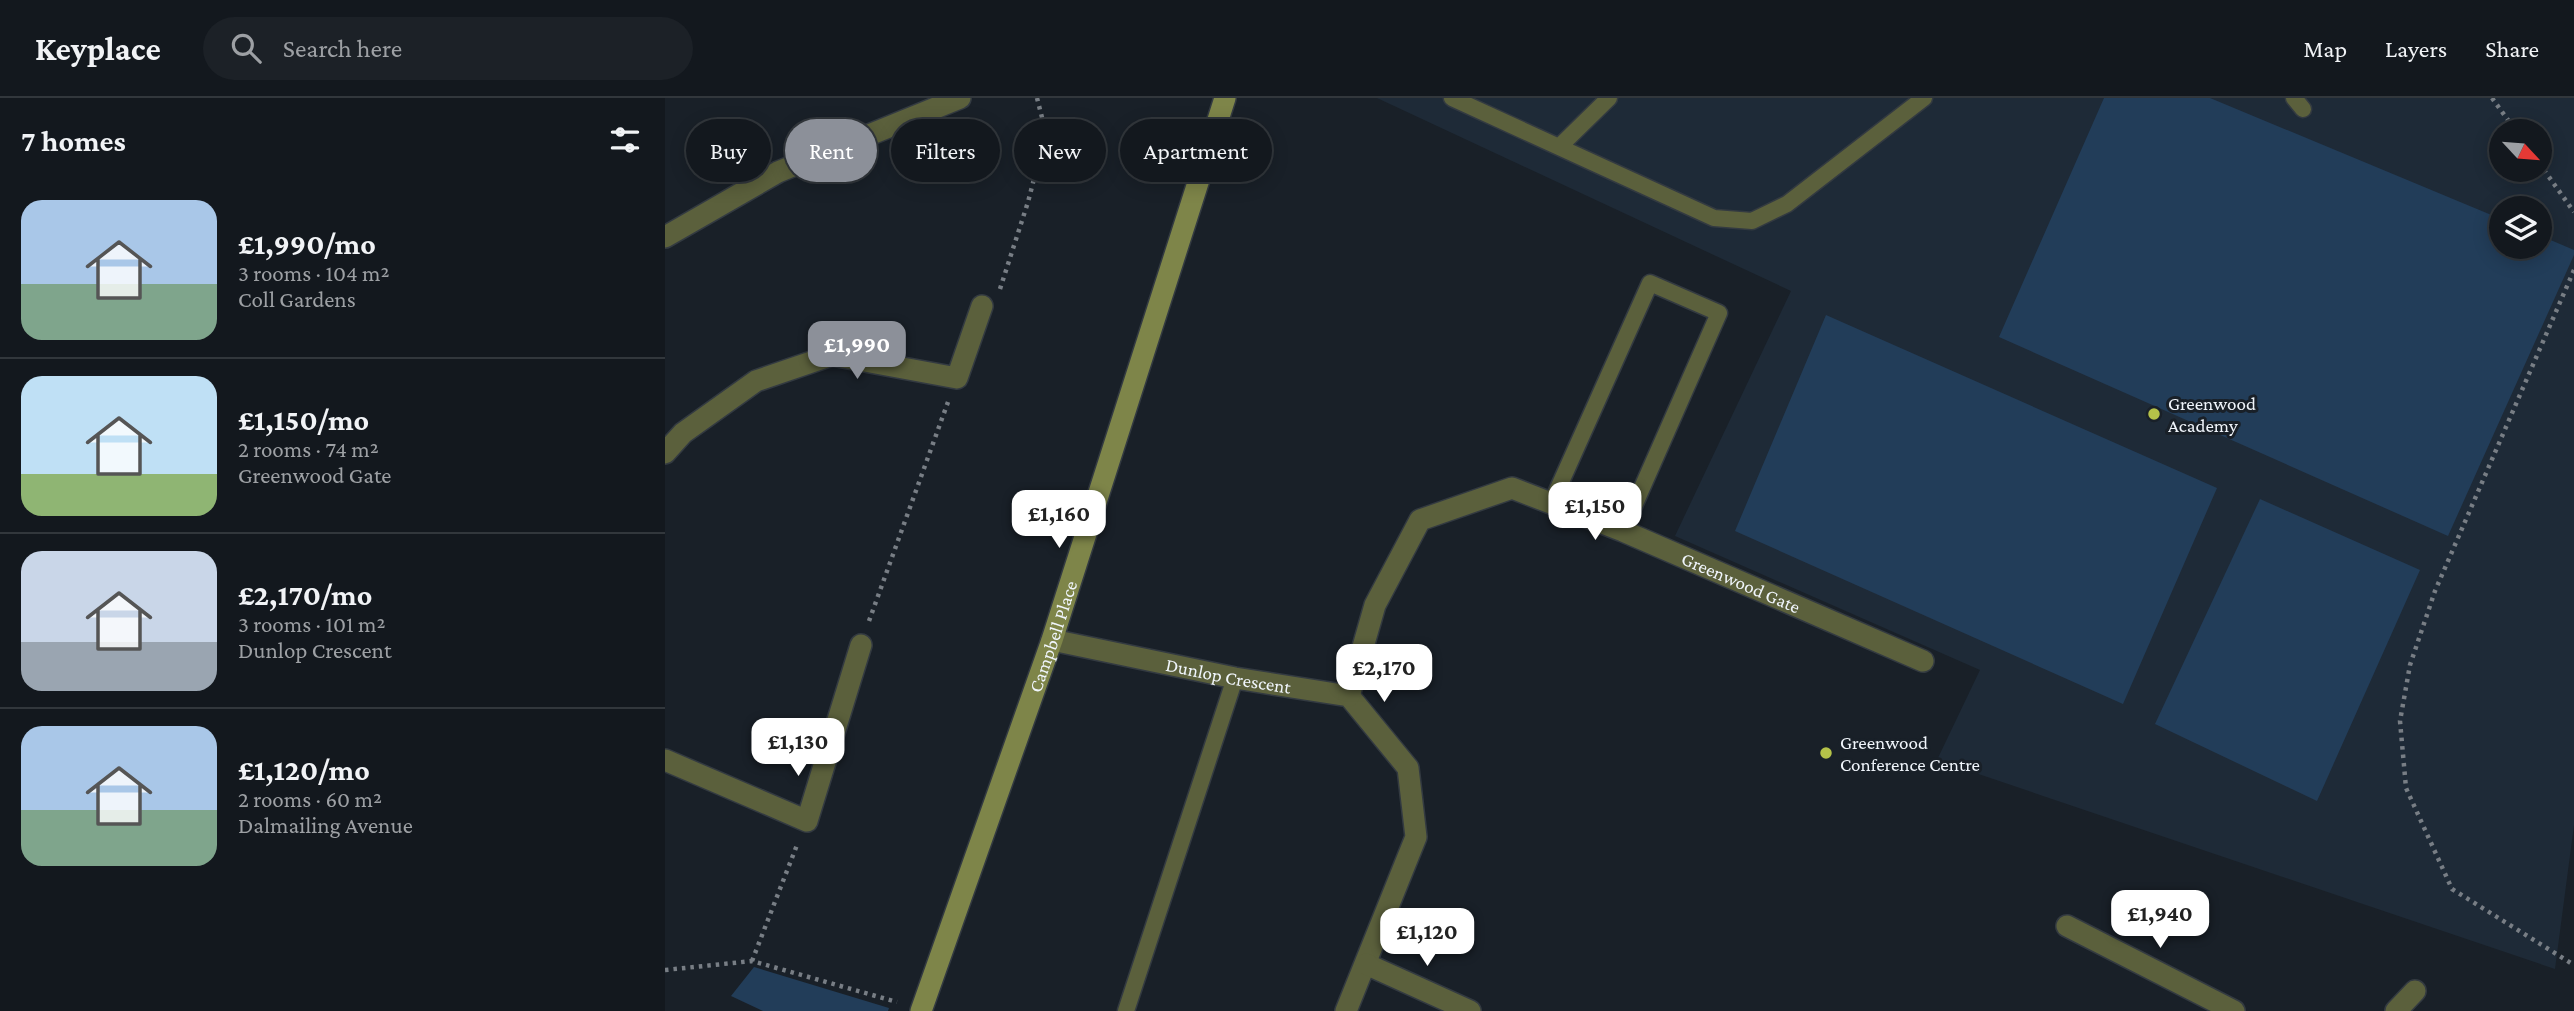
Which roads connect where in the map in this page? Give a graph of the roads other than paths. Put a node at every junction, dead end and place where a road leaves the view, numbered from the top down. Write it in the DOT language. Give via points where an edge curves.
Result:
graph roads {
  1 [pos="960,98"];
  2 [pos="1224,98"];
  3 [pos="1452,98"];
  4 [pos="1609,98"];
  5 [pos="1924,98"];
  6 [pos="1559,147"];
  7 [pos="665,237"];
  8 [pos="982,306"];
  9 [pos="665,453"];
  10 [pos="1552,502"];
  11 [pos="1623,531"];
  12 [pos="1052,640"];
  13 [pos="861,645"];
  14 [pos="1923,661"];
  15 [pos="1235,678"];
  16 [pos="1349,696"];
  17 [pos="665,760"];
  18 [pos="2067,926"];
  19 [pos="1366,964"];
  20 [pos="2414,991"];
  21 [pos="921,1010"];
  22 [pos="1126,1011"];
  23 [pos="1346,1011"];
  24 [pos="1469,1011"];
  25 [pos="2234,1011"];
  26 [pos="2396,1011"];
  1 -- 7 [label="street" via="778,172"];
  2 -- 12 [label="main road, Campbell Place"];
  3 -- 6 [label="lane"];
  4 -- 6 [label="lane"];
  5 -- 6 [label="lane" via="1787,204 1752,220 1714,218"];
  8 -- 9 [label="street" via="957,378 832,355 756,381 683,433"];
  10 -- 11 [label="street, Greenwood Gate"];
  10 -- 11 [label="lane" via="1650,283 1719,313"];
  10 -- 16 [label="street, Greenwood Gate" via="1512,488 1420,520 1375,605"];
  11 -- 14 [label="street, Greenwood Gate"];
  12 -- 15 [label="street, Dunlop Crescent"];
  12 -- 21 [label="main road, Campbell Place"];
  13 -- 17 [label="street" via="807,821"];
  15 -- 16 [label="street, Dunlop Crescent"];
  15 -- 22 [label="lane"];
  16 -- 19 [label="street" via="1408,768 1416,837"];
  18 -- 25 [label="street"];
  19 -- 23 [label="street"];
  19 -- 24 [label="street"];
  20 -- 26 [label="street"];
}
